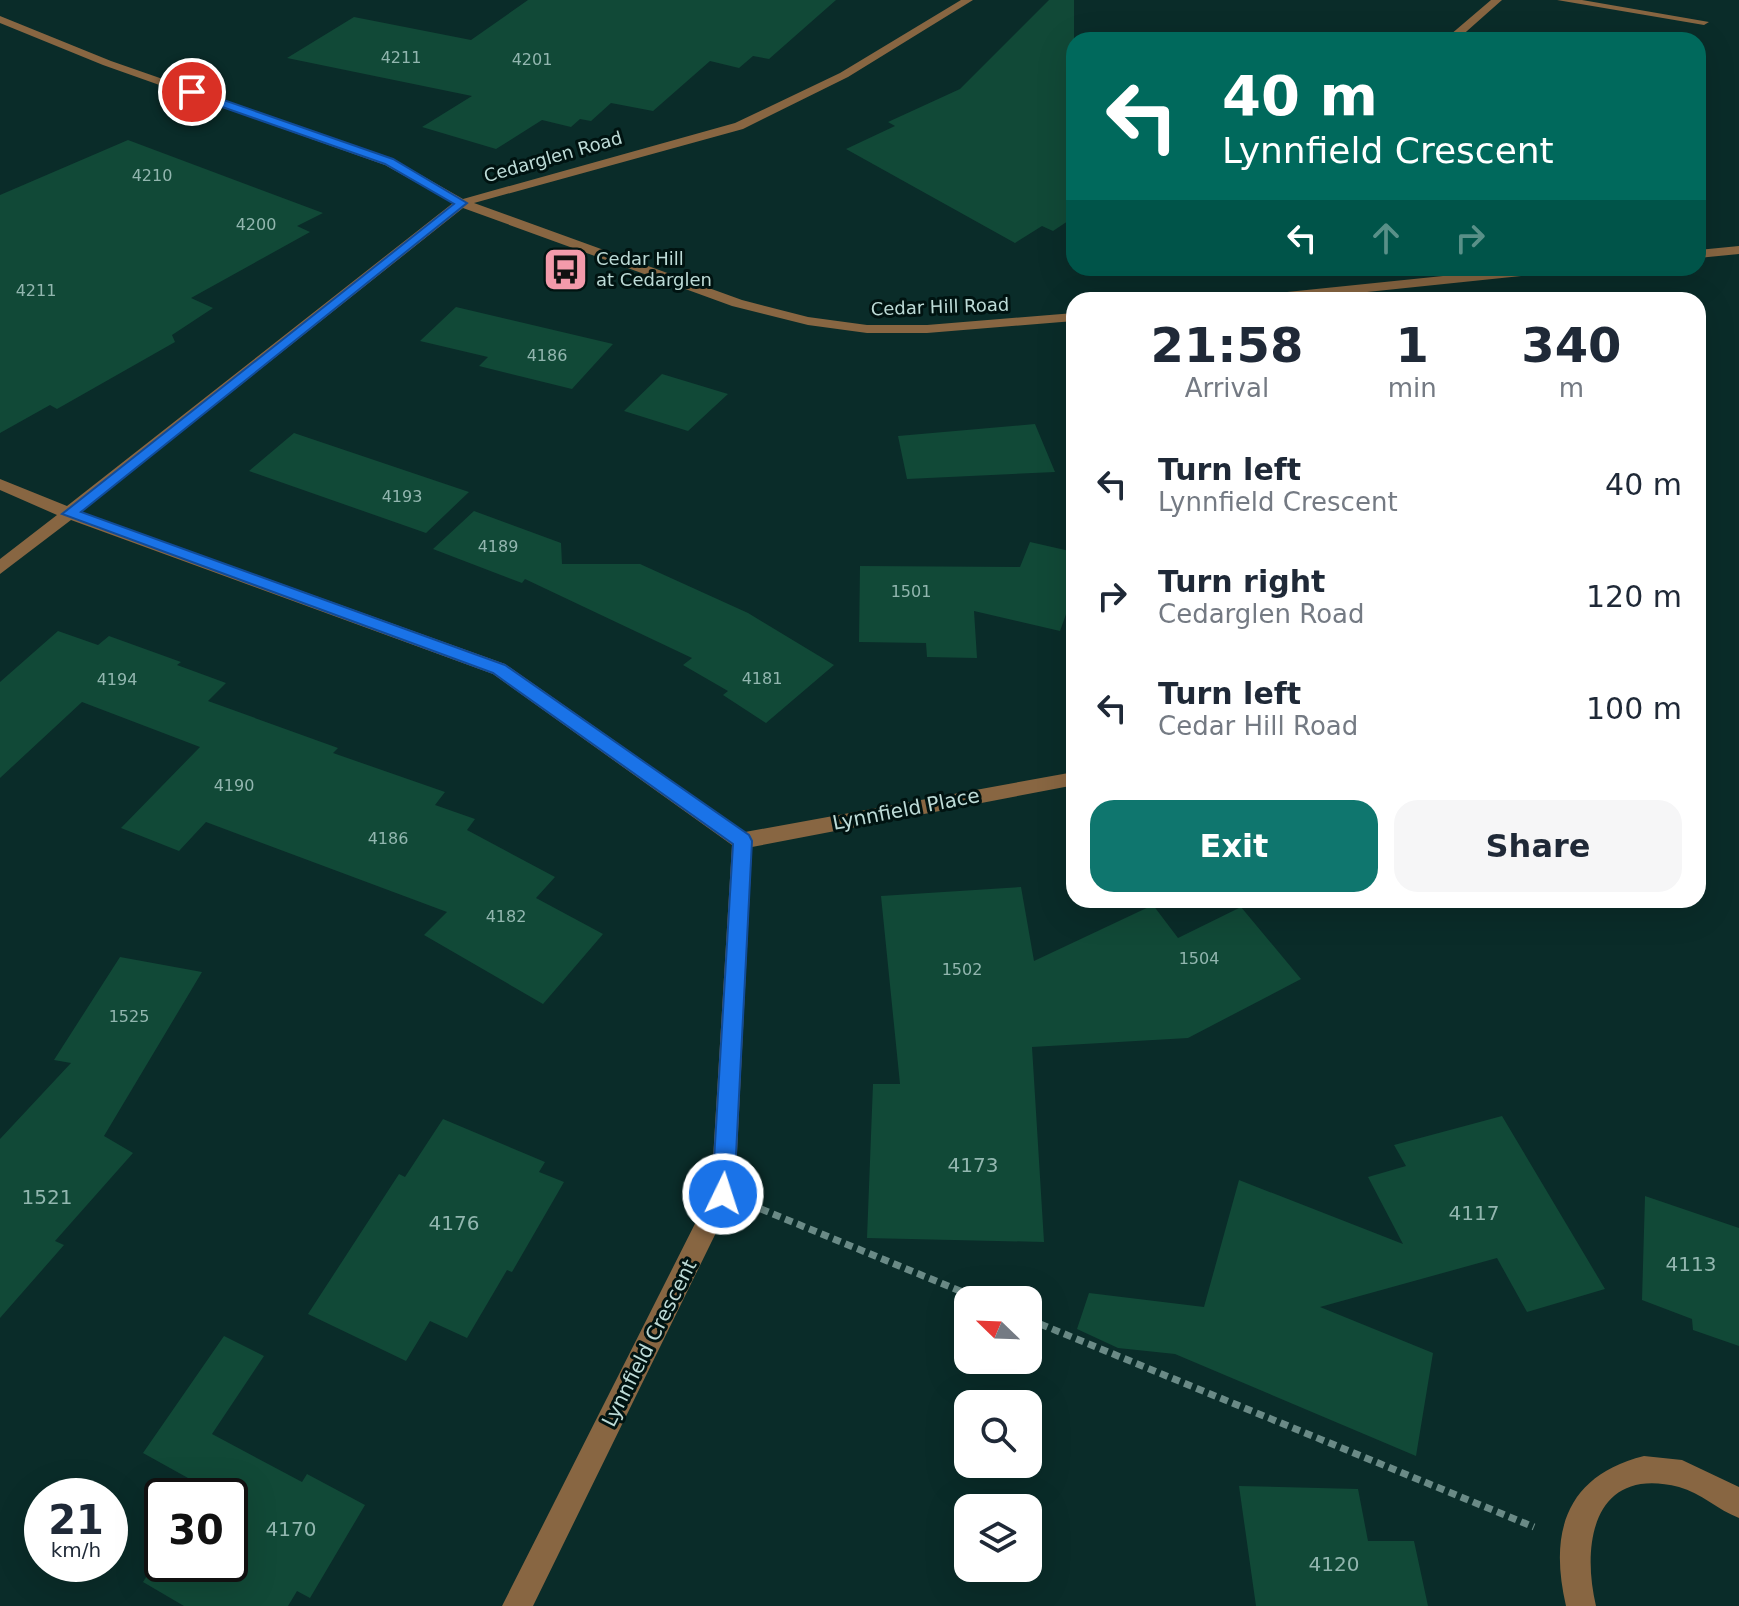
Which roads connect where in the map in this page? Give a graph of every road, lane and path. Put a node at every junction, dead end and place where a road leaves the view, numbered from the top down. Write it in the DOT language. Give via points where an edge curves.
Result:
graph roads {
  1 [pos="968,0"];
  2 [pos="1497,0"];
  3 [pos="1562,0"];
  4 [pos="0,19"];
  5 [pos="1704,22"];
  6 [pos="1460,32"];
  7 [pos="461,203"];
  8 [pos="1739,250"];
  9 [pos="1706,253"];
  10 [pos="1483,276"];
  11 [pos="1327,292"];
  12 [pos="1066,318"];
  13 [pos="0,484"];
  14 [pos="70,514"];
  15 [pos="0,568"];
  16 [pos="1066,779"];
  17 [pos="742,841"];
  18 [pos="723,1194"];
  19 [pos="954,1289"];
  20 [pos="1042,1325"];
  21 [pos="1739,1504"];
  22 [pos="1573,1543"];
  23 [pos="517,1606"];
  24 [pos="1581,1606"];
  1 -- 7 [label="street, Cedarglen Road" via="844,75 739,126"];
  2 -- 6 [label="street"];
  3 -- 5 [label="street"];
  4 -- 7 [label="street, Cedar Hill Road" via="107,63 389,162"];
  7 -- 12 [label="street, Cedar Hill Road" via="737,303 808,321 867,329 927,329"];
  7 -- 14 [label="street, Cedarglen Road"];
  8 -- 9 [label="street"];
  10 -- 11 [label="street"];
  13 -- 14 [label="street"];
  14 -- 15 [label="street, Cedarglen Road"];
  14 -- 17 [label="street" via="499,669"];
  16 -- 17 [label="street, Lynnfield Place"];
  17 -- 18 [label="street, Lynnfield Crescent"];
  18 -- 19 [label="path"];
  18 -- 23 [label="street, Lynnfield Crescent"];
  20 -- 22 [label="path"];
  21 -- 22 [label="street" via="1709,1484 1672,1472 1635,1471 1605,1484 1583,1508"];
  22 -- 24 [label="street" via="1574,1586"];
}
